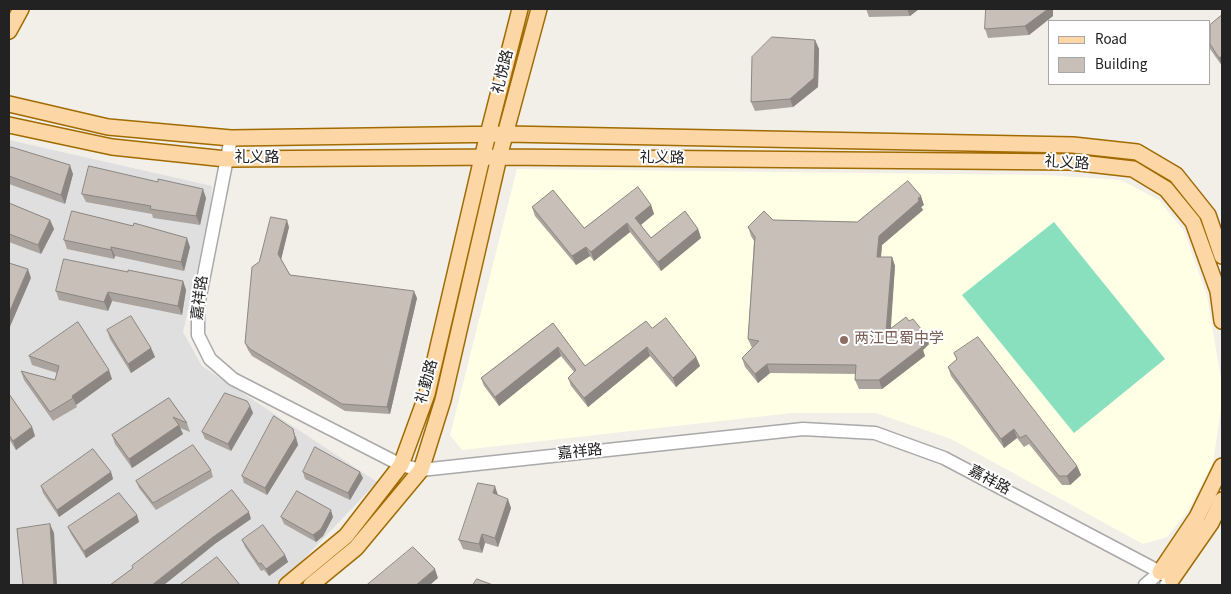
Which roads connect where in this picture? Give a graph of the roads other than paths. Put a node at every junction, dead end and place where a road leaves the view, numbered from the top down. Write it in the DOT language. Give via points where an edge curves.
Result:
graph roads {
  1 [pos="21,9"];
  2 [pos="520,9"];
  3 [pos="539,9"];
  4 [pos="9,30"];
  5 [pos="9,104"];
  6 [pos="9,125"];
  7 [pos="506,134"];
  8 [pos="488,136"];
  9 [pos="231,138"];
  10 [pos="499,157"];
  11 [pos="482,158"];
  12 [pos="226,159"];
  13 [pos="1222,256"];
  14 [pos="1222,321"];
  15 [pos="401,465"];
  16 [pos="1222,466"];
  17 [pos="421,470"];
  18 [pos="1222,500"];
  19 [pos="1166,579"];
  20 [pos="287,585"];
  21 [pos="311,585"];
  22 [pos="1145,585"];
  1 -- 4 [label="main road"];
  2 -- 8 [label="main road, 礼悦路"];
  3 -- 7 [label="main road, 礼悦路"];
  5 -- 9 [label="main road, 礼义路" via="108,128"];
  6 -- 12 [label="main road, 礼义路" via="112,147"];
  7 -- 8 [label="main road, 礼义路"];
  7 -- 10 [label="main road, 礼勤路"];
  7 -- 13 [label="main road, 礼义路" via="1073,145 1137,152 1176,175 1208,215"];
  8 -- 9 [label="main road, 礼义路"];
  8 -- 11 [label="main road, 礼勤路"];
  9 -- 12 [label="street, 嘉祥路"];
  10 -- 11 [label="main road, 礼义路"];
  10 -- 14 [label="main road, 礼义路" via="1071,162 1133,169 1166,189 1193,222 1218,291"];
  10 -- 17 [label="main road, 礼勤路" via="443,400"];
  11 -- 12 [label="main road, 礼义路"];
  11 -- 15 [label="main road, 礼勤路" via="427,394"];
  12 -- 15 [label="street, 嘉祥路" via="198,306 198,335 210,359 233,379"];
  15 -- 17 [label="street, 嘉祥路"];
  15 -- 20 [label="main road, 礼勤路" via="346,536"];
  16 -- 19 [label="main road"];
  17 -- 19 [label="street, 嘉祥路" via="803,428 875,433 944,458"];
  17 -- 21 [label="main road, 礼勤路" via="356,548"];
  18 -- 19 [label="main road" via="1211,523"];
  19 -- 22 [label="street"];
}
